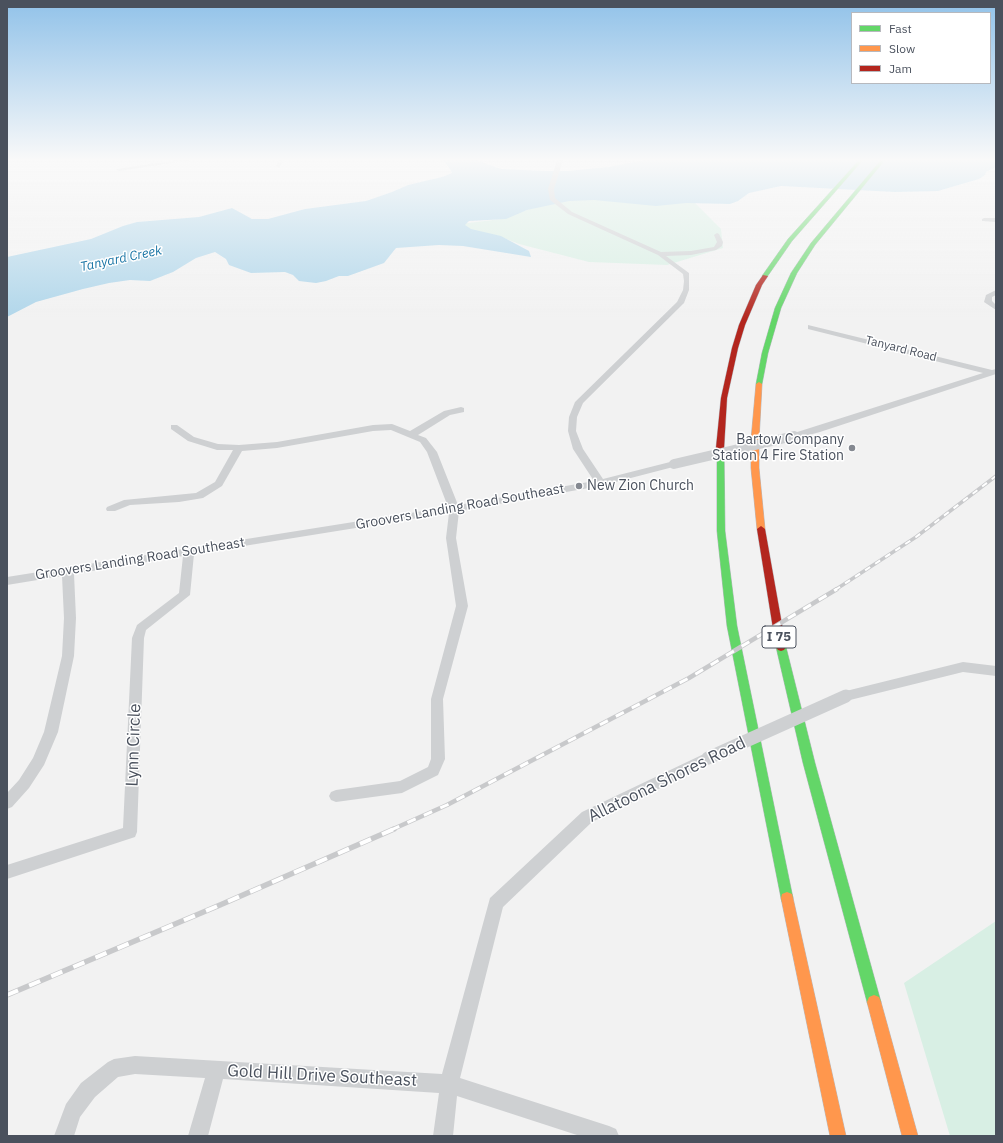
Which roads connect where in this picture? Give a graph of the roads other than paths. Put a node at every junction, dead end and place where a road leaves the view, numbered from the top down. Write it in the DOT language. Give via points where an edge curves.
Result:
graph roads {
  1 [pos="571,213"];
  2 [pos="814,213"];
  3 [pos="839,213"];
  4 [pos="984,220"];
  5 [pos="996,220"];
  6 [pos="717,235"];
  7 [pos="660,254"];
  8 [pos="996,292"];
  9 [pos="996,308"];
  10 [pos="811,327"];
  11 [pos="993,372"];
  12 [pos="461,410"];
  13 [pos="174,427"];
  14 [pos="411,435"];
  15 [pos="239,448"];
  16 [pos="600,483"];
  17 [pos="111,509"];
  18 [pos="454,509"];
  19 [pos="189,551"];
  20 [pos="68,571"];
  21 [pos="7,581"];
  22 [pos="996,671"];
  23 [pos="336,796"];
  24 [pos="7,803"];
  25 [pos="7,872"];
  26 [pos="217,1070"];
  27 [pos="449,1084"];
  28 [pos="64,1136"];
  29 [pos="198,1136"];
  30 [pos="443,1136"];
  31 [pos="609,1136"];
  32 [pos="838,1136"];
  33 [pos="910,1136"];
  1 -- 7 [label="street"];
  2 -- 32 [label="highway" via="790,240 759,285 734,348 724,398 720,450 721,531 732,626 774,839"];
  3 -- 33 [label="highway, I 75" via="813,244 794,273 778,308 764,353 759,384 755,461 762,546 778,633 809,763"];
  4 -- 5 [label="street"];
  6 -- 7 [label="street" via="720,245 716,248 691,253"];
  7 -- 16 [label="street" via="686,273 686,290 680,303 579,402 573,417 572,431 578,449"];
  8 -- 9 [label="street" via="988,296 988,302"];
  10 -- 11 [label="street, Tanyard Road"];
  11 -- 16 [label="street, Groovers Landing Road Southeast, bridge" via="824,428"];
  12 -- 14 [label="street" via="447,413"];
  13 -- 15 [label="street" via="191,439 217,447"];
  14 -- 15 [label="street" via="392,427 373,428 277,445"];
  14 -- 18 [label="street" via="423,440 432,452"];
  15 -- 17 [label="street" via="219,484 199,496 128,502"];
  16 -- 18 [label="street, Groovers Landing Road Southeast"];
  18 -- 19 [label="street, Groovers Landing Road Southeast"];
  18 -- 23 [label="street" via="451,538 462,606 437,700 438,759 433,771 402,787"];
  19 -- 20 [label="street, Groovers Landing Road Southeast"];
  19 -- 25 [label="street, Lynn Circle" via="184,595 142,628 138,638 130,832"];
  20 -- 21 [label="street, Groovers Landing Road Southeast"];
  20 -- 24 [label="street" via="68,656 51,732 35,767"];
  22 -- 27 [label="street, Allatoona Shores Road, bridge" via="963,667 846,696 708,758 587,817 496,903"];
  26 -- 27 [label="street, Gold Hill Drive Southeast"];
  26 -- 28 [label="street, Gold Hill Drive Southeast" via="135,1066 114,1068 88,1090 73,1111"];
  26 -- 29 [label="street"];
  27 -- 30 [label="street, Allatoona Shores Road"];
  27 -- 31 [label="street, Gold Hill Drive Southeast"];
}
